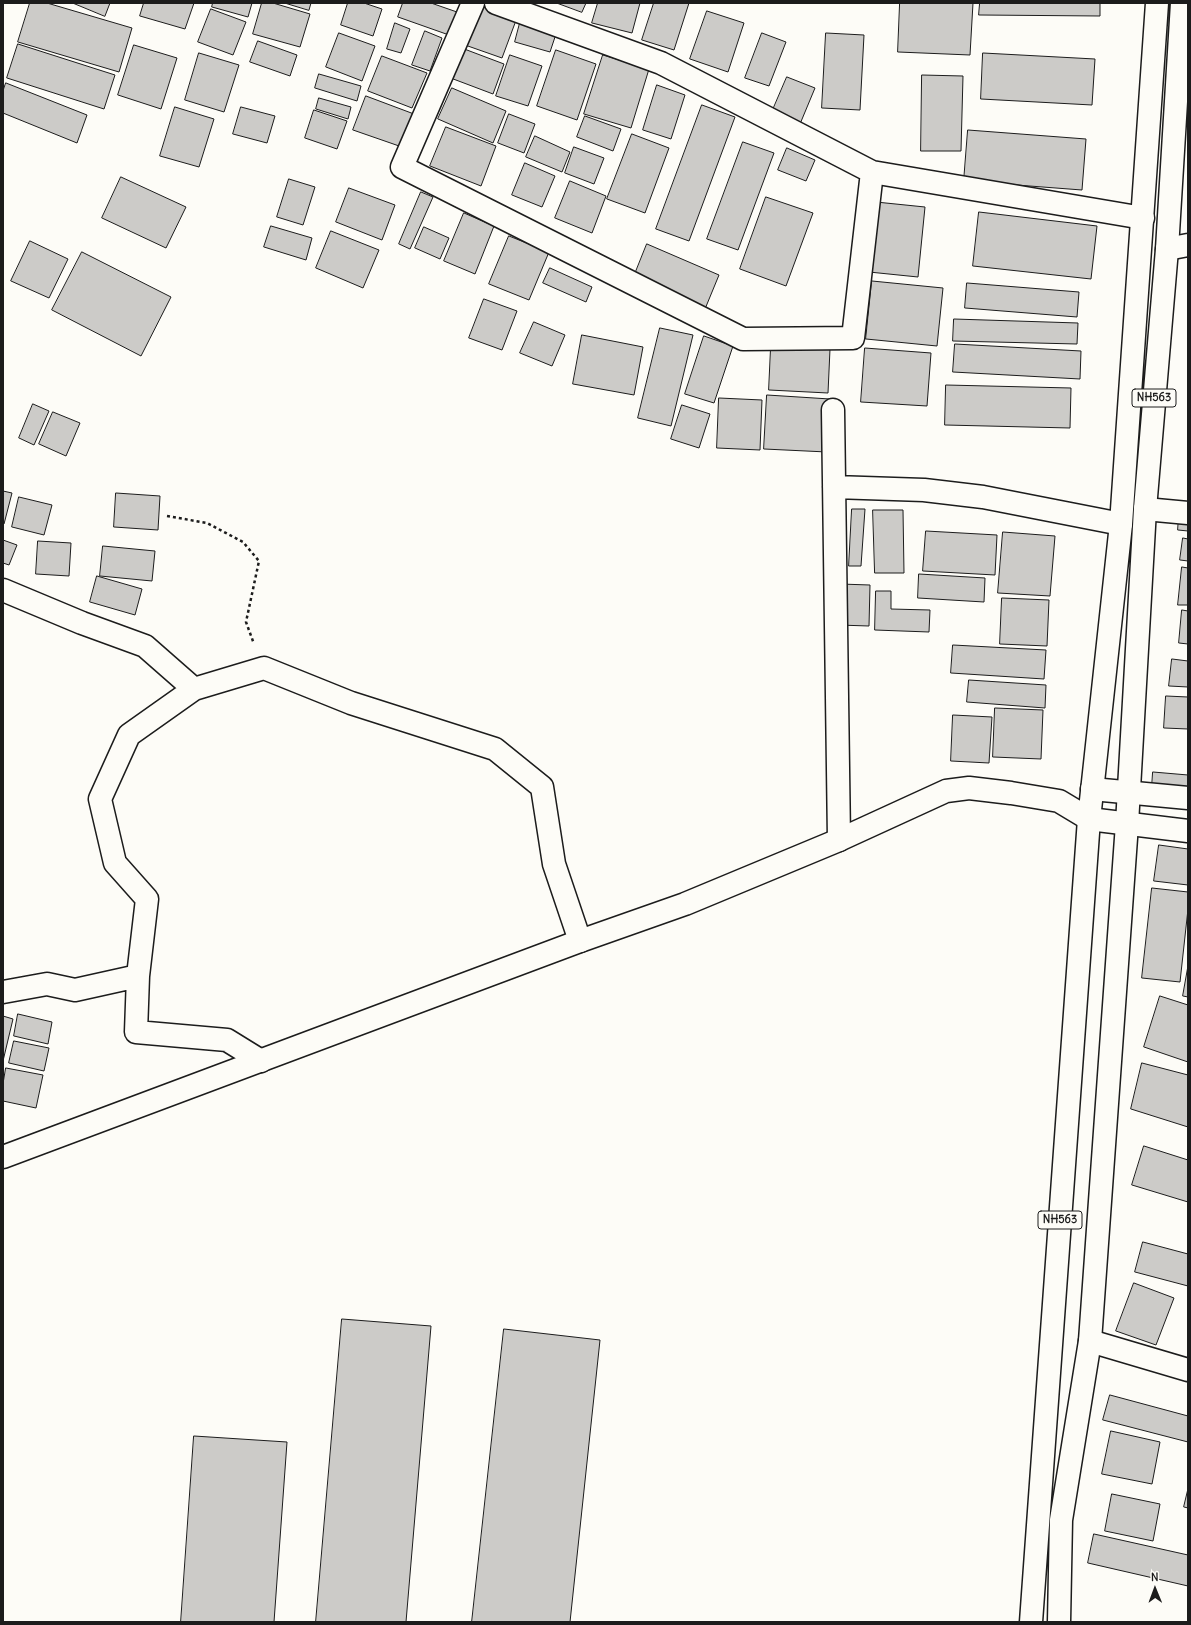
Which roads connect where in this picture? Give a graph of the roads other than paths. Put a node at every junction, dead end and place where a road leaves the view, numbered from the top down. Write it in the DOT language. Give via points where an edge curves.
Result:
graph roads {
  1 [pos="473,3"];
  2 [pos="496,3"];
  3 [pos="1157,3"];
  4 [pos="1182,3"];
  5 [pos="872,172"];
  6 [pos="1142,218"];
  7 [pos="1188,245"];
  8 [pos="1167,249"];
  9 [pos="833,410"];
  10 [pos="834,487"];
  11 [pos="1144,509"];
  12 [pos="1188,513"];
  13 [pos="1121,524"];
  14 [pos="3,590"];
  15 [pos="194,689"];
  16 [pos="1092,789"];
  17 [pos="1129,793"];
  18 [pos="1188,798"];
  19 [pos="1059,801"];
  20 [pos="1089,819"];
  21 [pos="1127,824"];
  22 [pos="1188,831"];
  23 [pos="839,840"];
  24 [pos="580,941"];
  25 [pos="138,976"];
  26 [pos="3,992"];
  27 [pos="261,1061"];
  28 [pos="3,1157"];
  29 [pos="1090,1341"];
  30 [pos="1188,1370"];
  31 [pos="1031,1622"];
  32 [pos="1059,1622"];
  1 -- 5 [label="main road" via="402,167 743,339 854,338"];
  2 -- 5 [label="main road" via="661,64"];
  3 -- 6 [label="main road, NH563"];
  4 -- 8 [label="main road, NH563"];
  5 -- 6 [label="main road"];
  6 -- 13 [label="main road, NH563"];
  7 -- 8 [label="main road"];
  8 -- 11 [label="main road, NH563"];
  9 -- 10 [label="main road"];
  10 -- 13 [label="main road" via="924,490 983,497"];
  10 -- 23 [label="main road"];
  11 -- 12 [label="main road"];
  11 -- 17 [label="main road, NH563"];
  13 -- 16 [label="main road, NH563"];
  14 -- 15 [label="main road" via="145,646"];
  15 -- 24 [label="main road" via="264,668 351,702 495,749 542,787 554,864"];
  15 -- 25 [label="main road" via="129,735 100,800 115,863 147,899"];
  16 -- 17 [label="main road"];
  16 -- 19 [label="main road"];
  16 -- 20 [label="main road, NH563"];
  17 -- 18 [label="main road"];
  17 -- 21 [label="main road, NH563"];
  19 -- 20 [label="main road"];
  19 -- 23 [label="main road" via="969,788 946,791"];
  20 -- 21 [label="main road"];
  20 -- 31 [label="main road, NH563"];
  21 -- 22 [label="main road"];
  21 -- 29 [label="main road, NH563"];
  23 -- 24 [label="main road" via="685,904"];
  24 -- 27 [label="main road"];
  25 -- 26 [label="main road" via="74,990 47,984"];
  25 -- 27 [label="main road" via="136,1032 228,1040"];
  27 -- 28 [label="main road"];
  29 -- 30 [label="main road"];
  29 -- 32 [label="main road, NH563" via="1061,1520"];
}
